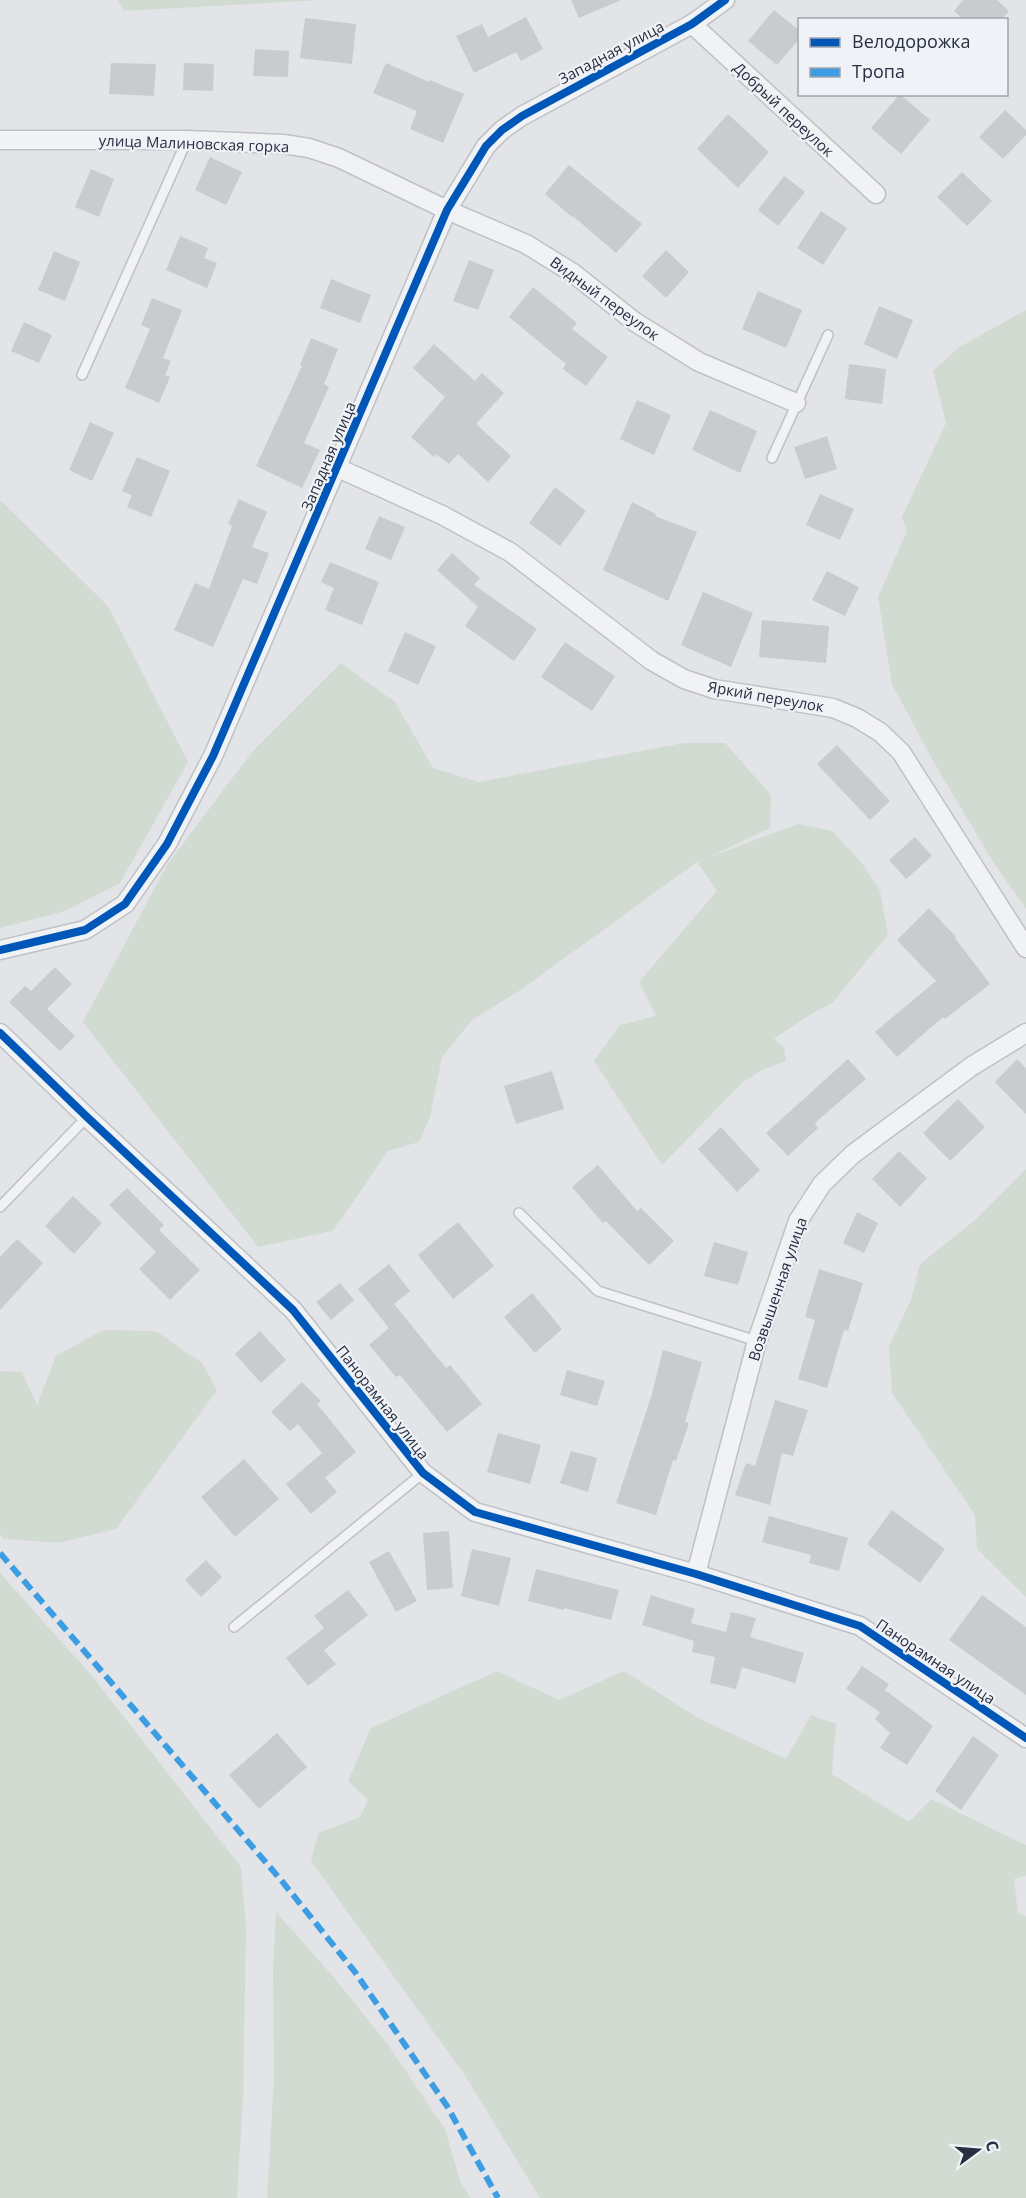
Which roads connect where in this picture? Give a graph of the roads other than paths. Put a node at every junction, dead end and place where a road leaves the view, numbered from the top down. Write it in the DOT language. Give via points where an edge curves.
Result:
graph roads {
  1 [pos="725,0"];
  2 [pos="692,24"];
  3 [pos="0,140"];
  4 [pos="187,140"];
  5 [pos="876,194"];
  6 [pos="447,210"];
  7 [pos="828,335"];
  8 [pos="82,375"];
  9 [pos="796,403"];
  10 [pos="772,458"];
  11 [pos="338,468"];
  12 [pos="1026,948"];
  13 [pos="0,950"];
  14 [pos="0,1033"];
  15 [pos="1026,1033"];
  16 [pos="87,1117"];
  17 [pos="0,1207"];
  18 [pos="519,1213"];
  19 [pos="757,1341"];
  20 [pos="423,1473"];
  21 [pos="696,1574"];
  22 [pos="234,1627"];
  23 [pos="1026,1738"];
  1 -- 2 [label="street, Западная улица"];
  2 -- 5 [label="street, Добрый переулок"];
  2 -- 6 [label="street, Западная улица" via="502,130 486,146"];
  3 -- 4 [label="street, улица Малиновская горка"];
  4 -- 6 [label="street, улица Малиновская горка" via="309,148 339,158"];
  4 -- 8 [label="lane"];
  6 -- 9 [label="street, Видный переулок" via="552,259 635,322 699,362"];
  6 -- 11 [label="street, Западная улица"];
  7 -- 9 [label="lane"];
  9 -- 10 [label="lane"];
  11 -- 12 [label="street, Яркий переулок" via="442,515 510,552 652,661 684,678 714,689 833,708 880,732 901,752"];
  11 -- 13 [label="street, Западная улица" via="213,756 161,853 125,904 85,930"];
  14 -- 16 [label="street, Панорамная улица"];
  15 -- 19 [label="street, Возвышенная улица" via="972,1066 853,1154 822,1184 798,1221"];
  16 -- 17 [label="lane"];
  16 -- 20 [label="street, Панорамная улица" via="293,1310"];
  18 -- 19 [label="lane" via="598,1291"];
  19 -- 21 [label="street, Возвышенная улица"];
  20 -- 21 [label="street, Панорамная улица" via="475,1512"];
  20 -- 22 [label="lane"];
  21 -- 23 [label="street, Панорамная улица" via="860,1626"];
}
